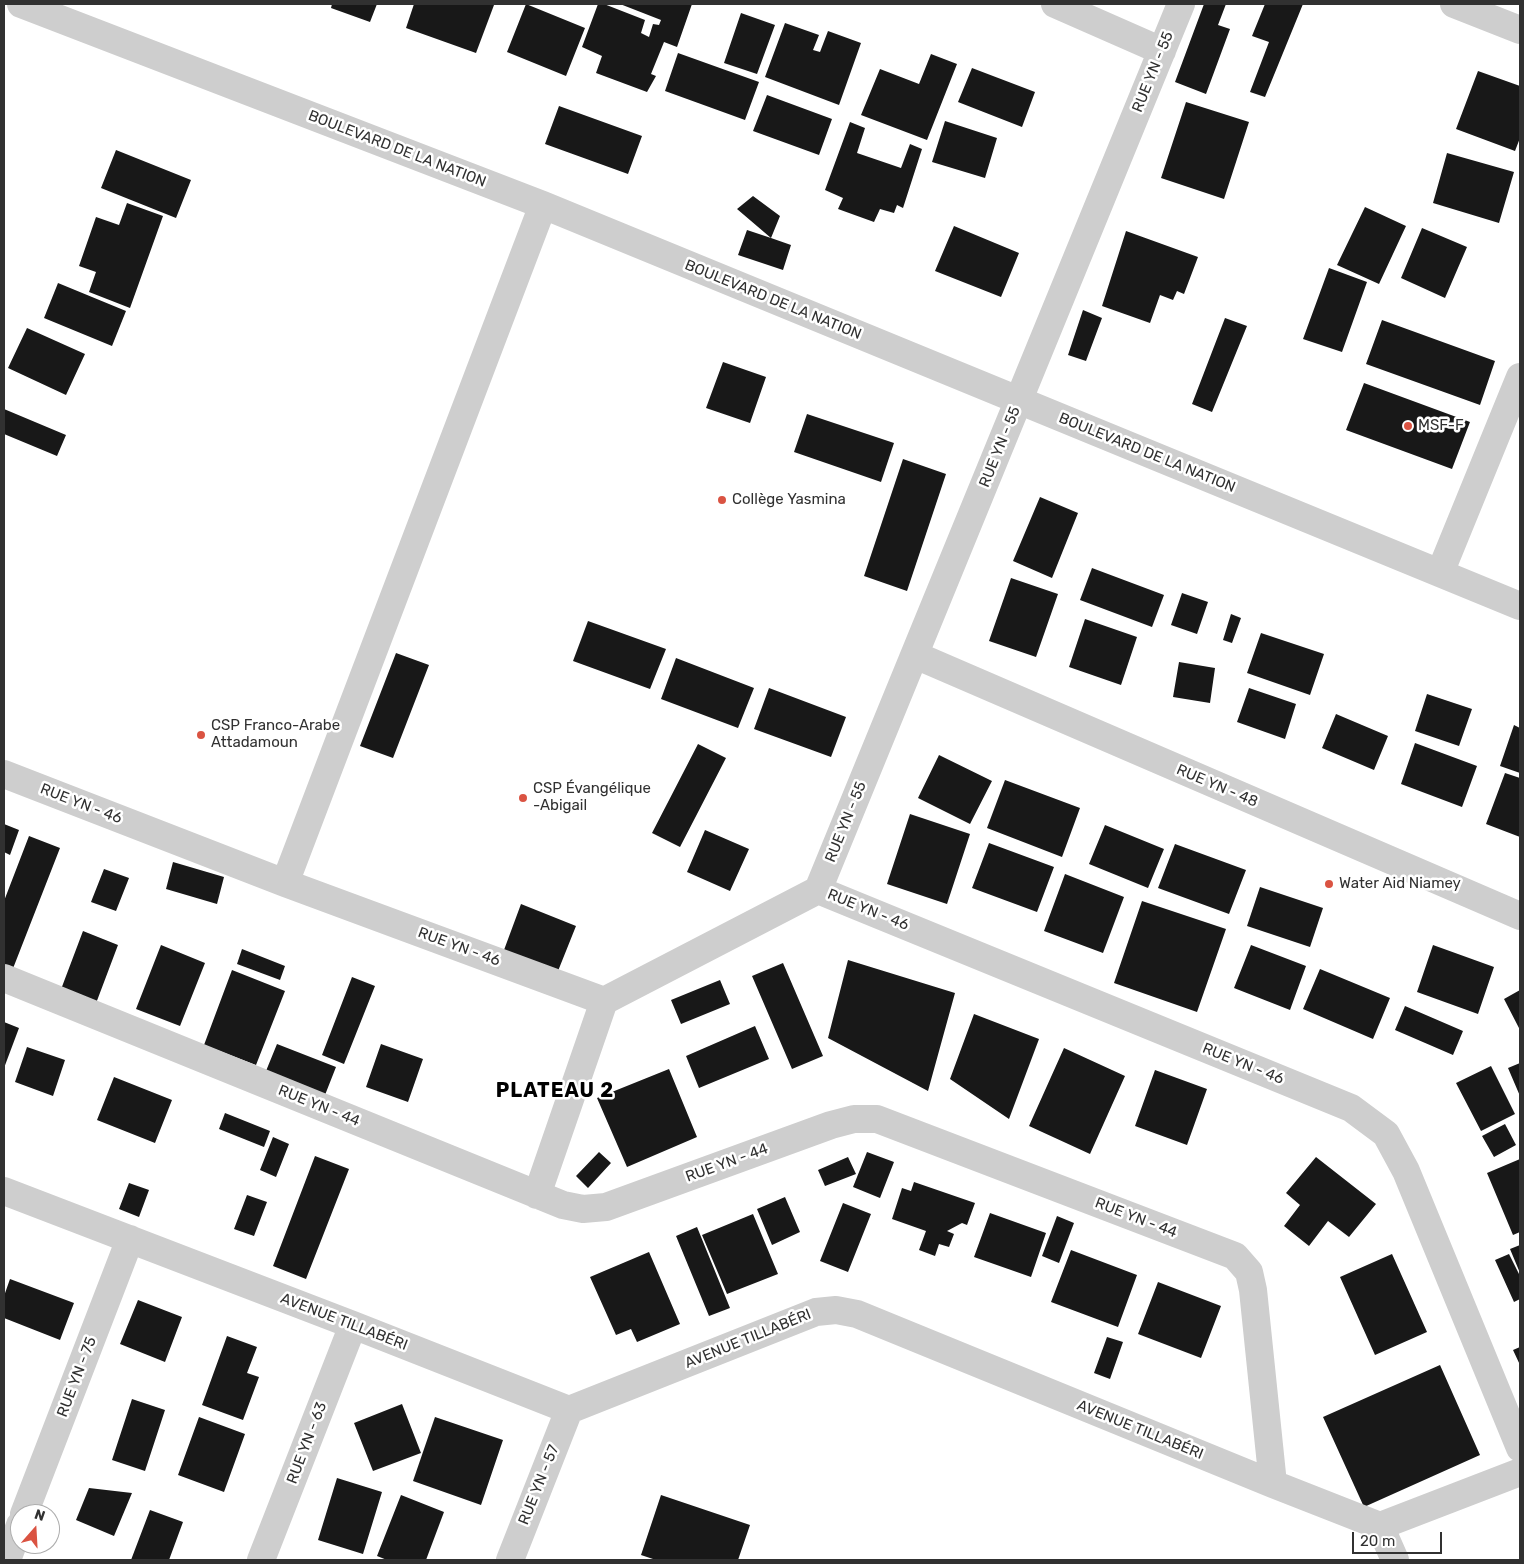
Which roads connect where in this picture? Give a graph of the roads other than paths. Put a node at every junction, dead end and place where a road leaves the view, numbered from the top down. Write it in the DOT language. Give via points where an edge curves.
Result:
graph roads {
  1 [pos="21,4"];
  2 [pos="1056,4"];
  3 [pos="1181,4"];
  4 [pos="1454,4"];
  5 [pos="1520,30"];
  6 [pos="1162,51"];
  7 [pos="543,205"];
  8 [pos="1520,377"];
  9 [pos="1018,400"];
  10 [pos="1440,573"];
  11 [pos="1520,606"];
  12 [pos="915,655"];
  13 [pos="4,774"];
  14 [pos="285,883"];
  15 [pos="818,890"];
  16 [pos="1520,916"];
  17 [pos="4,978"];
  18 [pos="604,1001"];
  19 [pos="4,1191"];
  20 [pos="537,1195"];
  21 [pos="130,1240"];
  22 [pos="353,1325"];
  23 [pos="569,1410"];
  24 [pos="1520,1448"];
  25 [pos="1520,1472"];
  26 [pos="1273,1484"];
  27 [pos="28,1504"];
  28 [pos="1380,1526"];
  29 [pos="261,1560"];
  30 [pos="510,1560"];
  31 [pos="1395,1560"];
  1 -- 7 [label="street, BOULEVARD DE LA NATION"];
  2 -- 6 [label="street"];
  3 -- 6 [label="street, RUE YN - 55"];
  4 -- 5 [label="street"];
  6 -- 9 [label="street, RUE YN - 55"];
  7 -- 9 [label="street, BOULEVARD DE LA NATION"];
  7 -- 14 [label="street"];
  8 -- 10 [label="street"];
  9 -- 10 [label="street, BOULEVARD DE LA NATION"];
  9 -- 12 [label="street, RUE YN - 55"];
  10 -- 11 [label="street, BOULEVARD DE LA NATION"];
  12 -- 15 [label="street, RUE YN - 55"];
  12 -- 16 [label="street, RUE YN - 48"];
  13 -- 14 [label="street, RUE YN - 46"];
  14 -- 18 [label="street, RUE YN - 46"];
  15 -- 18 [label="street, RUE YN - 46"];
  15 -- 24 [label="street, RUE YN - 46" via="1351,1108 1386,1134 1406,1171"];
  17 -- 20 [label="street, RUE YN - 44"];
  18 -- 20 [label="street"];
  19 -- 21 [label="street, AVENUE TILLABÉRI"];
  20 -- 26 [label="street, RUE YN - 44" via="583,1209 606,1207 831,1125 854,1119 877,1119 1235,1256 1248,1272 1253,1290"];
  21 -- 22 [label="street, AVENUE TILLABÉRI"];
  21 -- 27 [label="street, RUE YN - 75"];
  22 -- 23 [label="street, AVENUE TILLABÉRI"];
  22 -- 29 [label="street, RUE YN - 63"];
  23 -- 26 [label="street, AVENUE TILLABÉRI" via="816,1312 836,1310 857,1314"];
  23 -- 30 [label="street, RUE YN - 57"];
  25 -- 28 [label="street"];
  26 -- 28 [label="street, AVENUE TILLABÉRI"];
  28 -- 31 [label="street"];
}
